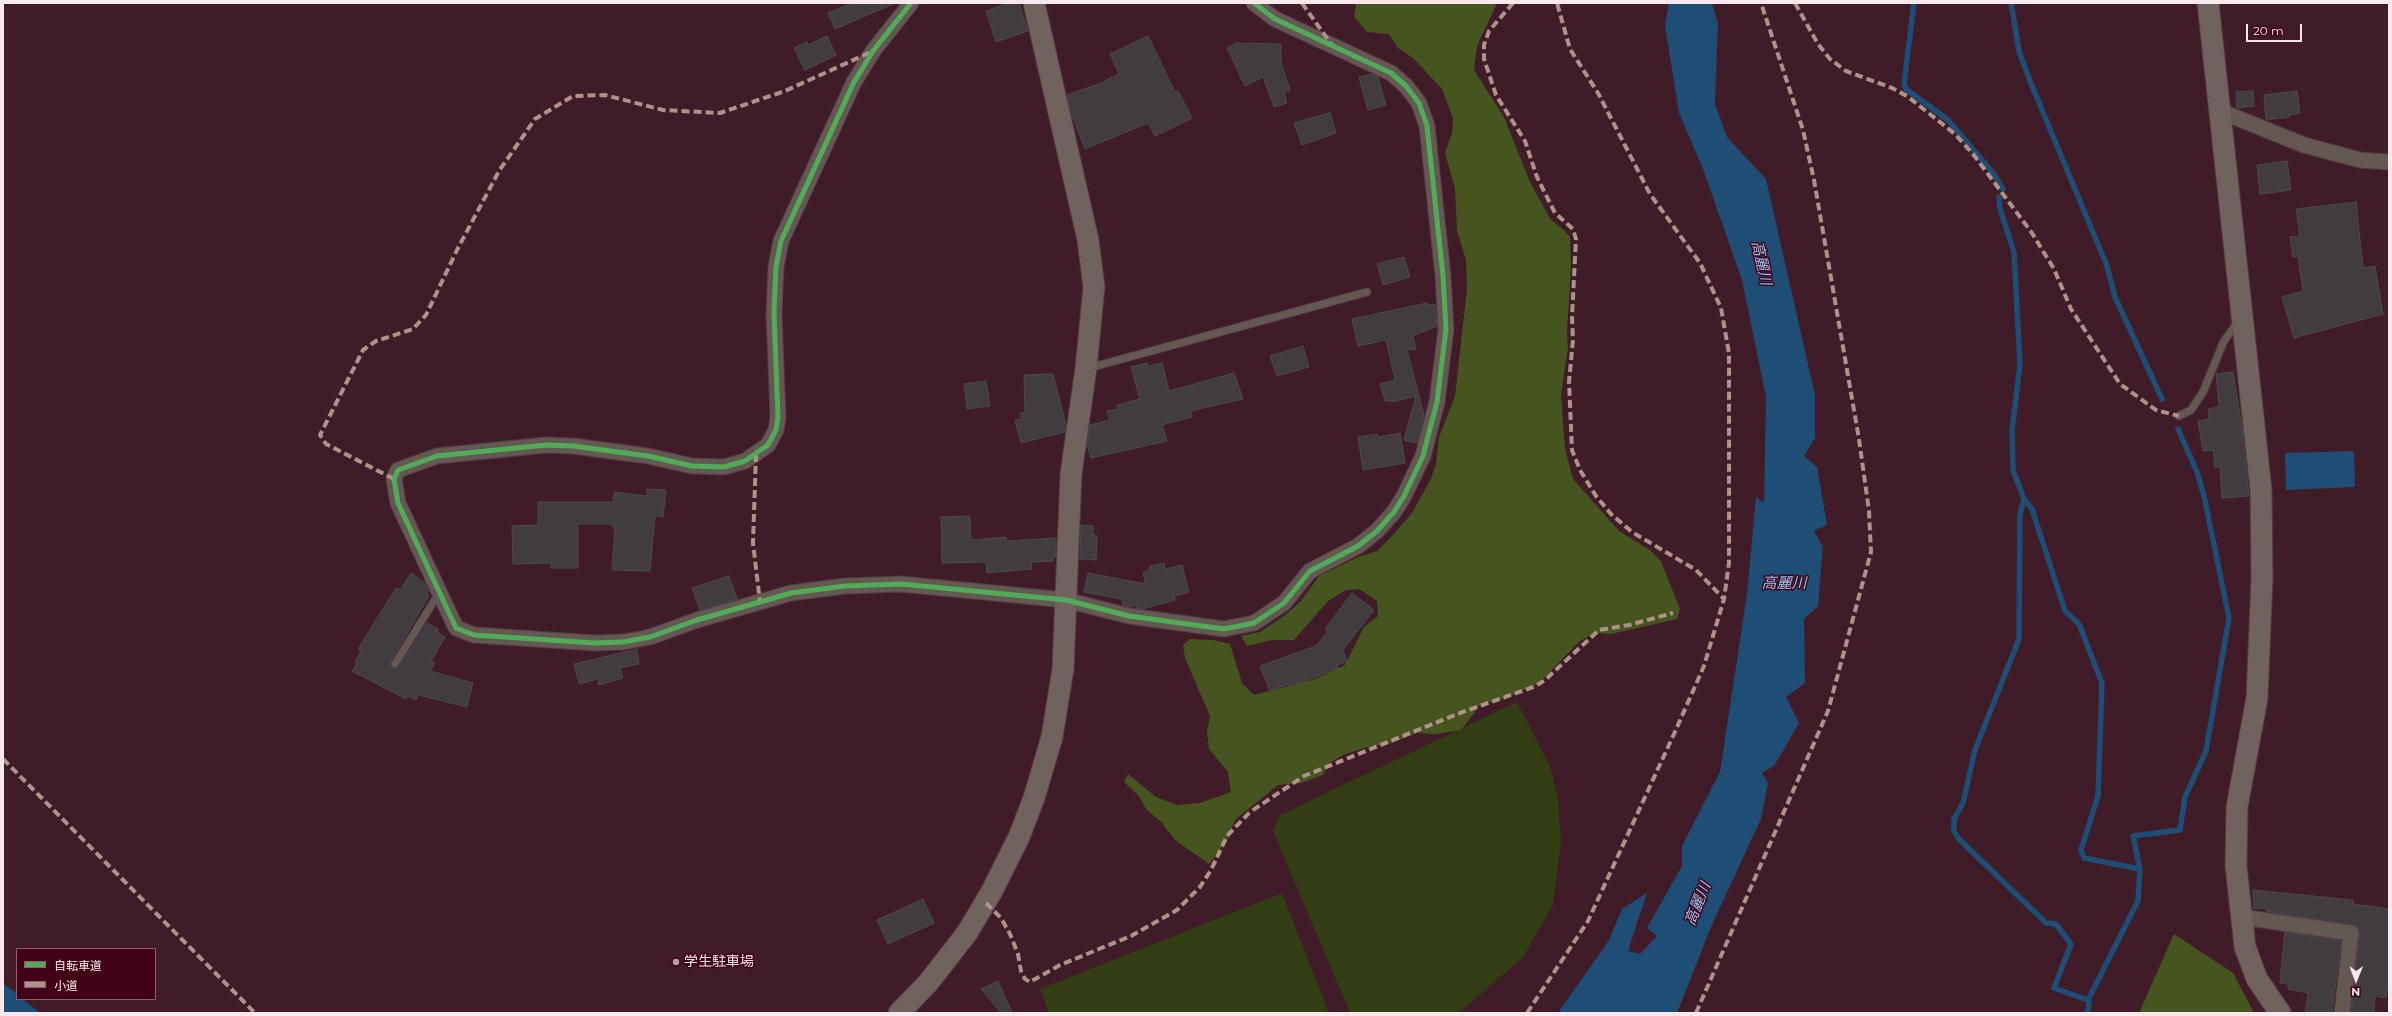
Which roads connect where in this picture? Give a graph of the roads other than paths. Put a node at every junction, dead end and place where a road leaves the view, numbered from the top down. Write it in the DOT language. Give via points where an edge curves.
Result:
graph roads {
  1 [pos="911,3"];
  2 [pos="1034,3"];
  3 [pos="1254,3"];
  4 [pos="2208,3"];
  5 [pos="2220,111"];
  6 [pos="2389,162"];
  7 [pos="1367,292"];
  8 [pos="2243,316"];
  9 [pos="1086,368"];
  10 [pos="2179,416"];
  11 [pos="439,593"];
  12 [pos="1066,600"];
  13 [pos="395,664"];
  14 [pos="2242,916"];
  15 [pos="899,1013"];
  16 [pos="2280,1013"];
  17 [pos="2342,1013"];
  1 -- 11 [label="street" via="873,51 854,82 781,241 776,267 774,312 778,417 776,430 768,445 745,461 724,467 692,466 648,456 573,446 546,446 437,456 398,470 394,479 398,503"];
  2 -- 9 [label="street" via="1088,240 1094,287"];
  3 -- 12 [label="street" via="1275,19 1391,73 1406,86 1419,103 1427,126 1446,329 1437,402 1423,456 1404,496 1378,531 1358,546 1310,571 1284,603 1254,623 1224,629 1175,624 1129,616"];
  4 -- 5 [label="street"];
  5 -- 6 [label="street" via="2304,145 2360,160"];
  5 -- 8 [label="street"];
  7 -- 9 [label="lane"];
  8 -- 10 [label="lane" via="2224,341 2203,392 2191,410"];
  8 -- 14 [label="street" via="2261,490 2262,578 2257,698 2236,818 2236,866"];
  9 -- 12 [label="street" via="1071,474"];
  11 -- 12 [label="street" via="456,628 474,635 595,644 650,637 697,620 791,593 845,586 901,584"];
  11 -- 13 [label="lane"];
  12 -- 15 [label="street" via="1063,669 1052,737 1019,838 989,897 967,933 928,983"];
  14 -- 16 [label="street" via="2245,947 2257,979"];
  14 -- 17 [label="street" via="2352,933"];
}
